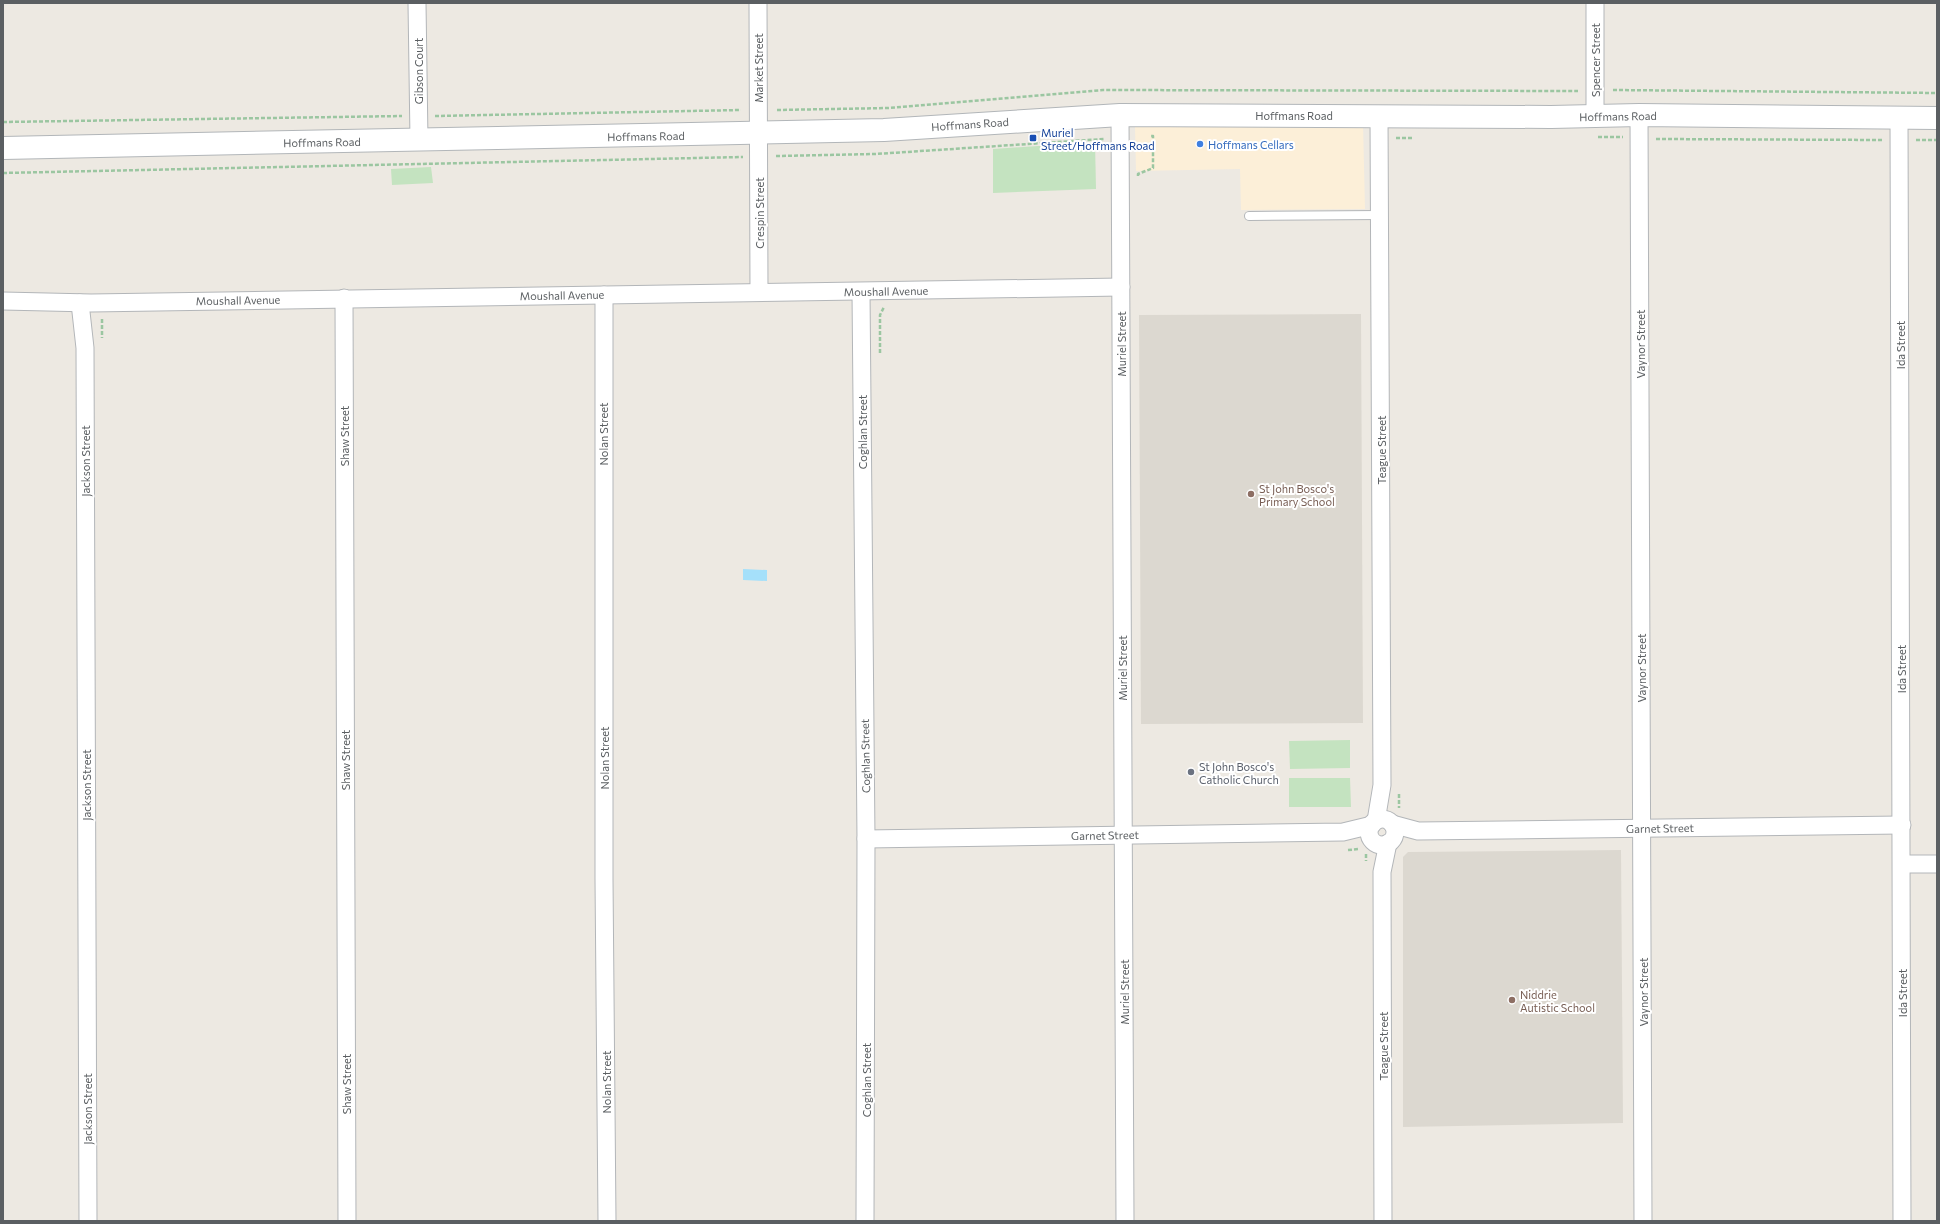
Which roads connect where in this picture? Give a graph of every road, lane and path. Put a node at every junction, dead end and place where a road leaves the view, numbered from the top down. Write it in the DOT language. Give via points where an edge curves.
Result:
graph roads {
  1 [pos="417,3"];
  2 [pos="758,3"];
  3 [pos="1594,3"];
  4 [pos="1613,82"];
  5 [pos="1613,90"];
  6 [pos="1595,91"];
  7 [pos="1937,93"];
  8 [pos="742,103"];
  9 [pos="777,110"];
  10 [pos="1120,115"];
  11 [pos="1379,115"];
  12 [pos="1639,115"];
  13 [pos="418,116"];
  14 [pos="435,116"];
  15 [pos="1899,117"];
  16 [pos="1937,118"];
  17 [pos="3,122"];
  18 [pos="1596,127"];
  19 [pos="758,134"];
  20 [pos="1104,138"];
  21 [pos="1379,138"];
  22 [pos="1414,138"];
  23 [pos="1640,139"];
  24 [pos="418,140"];
  25 [pos="1900,140"];
  26 [pos="1937,140"];
  27 [pos="3,148"];
  28 [pos="758,157"];
  29 [pos="3,173"];
  30 [pos="1380,215"];
  31 [pos="1249,216"];
  32 [pos="1121,287"];
  33 [pos="760,292"];
  34 [pos="861,292"];
  35 [pos="604,295"];
  36 [pos="344,298"];
  37 [pos="3,301"];
  38 [pos="85,303"];
  39 [pos="892,306"];
  40 [pos="880,354"];
  41 [pos="1902,825"];
  42 [pos="1642,829"];
  43 [pos="1382,830"];
  44 [pos="1123,835"];
  45 [pos="866,839"];
  46 [pos="1344,850"];
  47 [pos="1902,864"];
  48 [pos="1937,864"];
  49 [pos="88,1221"];
  50 [pos="346,1221"];
  51 [pos="607,1221"];
  52 [pos="865,1221"];
  53 [pos="1125,1221"];
  54 [pos="1383,1221"];
  55 [pos="1643,1221"];
  56 [pos="1902,1221"];
  1 -- 13 [label="street, Gibson Court"];
  2 -- 19 [label="street, Market Street"];
  3 -- 6 [label="street, Spencer Street"];
  4 -- 5 [label="path"];
  5 -- 6 [label="path"];
  5 -- 7 [label="path"];
  6 -- 9 [label="path" via="1103,90 888,108"];
  6 -- 18 [label="street, Spencer Street"];
  8 -- 14 [label="path" via="742,110"];
  10 -- 11 [label="main road, Hoffmans Road"];
  10 -- 19 [label="main road, Hoffmans Road" via="884,130"];
  10 -- 32 [label="street, Muriel Street"];
  11 -- 18 [label="main road, Hoffmans Road"];
  11 -- 21 [label="street, Teague Street"];
  12 -- 15 [label="main road, Hoffmans Road"];
  12 -- 18 [label="main road, Hoffmans Road"];
  12 -- 23 [label="street, Vaynor Street"];
  13 -- 17 [label="path"];
  13 -- 24 [label="street, Gibson Court"];
  15 -- 16 [label="main road, Hoffmans Road"];
  15 -- 25 [label="street, Ida Street"];
  18 -- 23 [label="path"];
  19 -- 24 [label="main road, Hoffmans Road"];
  19 -- 28 [label="street, Crespin Street"];
  20 -- 28 [label="path" via="876,154"];
  21 -- 22 [label="path"];
  21 -- 30 [label="street, Teague Street"];
  23 -- 25 [label="path"];
  23 -- 42 [label="street, Vaynor Street"];
  24 -- 27 [label="main road, Hoffmans Road"];
  25 -- 26 [label="path"];
  25 -- 41 [label="street, Ida Street"];
  28 -- 29 [label="path"];
  28 -- 33 [label="street, Crespin Street"];
  30 -- 31 [label="lane"];
  30 -- 43 [label="street, Teague Street"];
  32 -- 34 [label="street, Moushall Avenue"];
  32 -- 44 [label="street, Muriel Street"];
  33 -- 34 [label="street, Moushall Avenue"];
  33 -- 35 [label="street, Moushall Avenue"];
  34 -- 45 [label="street, Coghlan Street"];
  35 -- 36 [label="street, Moushall Avenue"];
  35 -- 51 [label="street, Nolan Street"];
  36 -- 38 [label="street, Moushall Avenue"];
  36 -- 50 [label="street, Shaw Street"];
  37 -- 38 [label="street, Moushall Avenue"];
  38 -- 49 [label="street, Jackson Street"];
  39 -- 40 [label="path" via="884,306 880,315"];
  41 -- 42 [label="street, Garnet Street"];
  41 -- 47 [label="street, Ida Street"];
  42 -- 43 [label="street, Garnet Street"];
  42 -- 55 [label="street, Vaynor Street"];
  43 -- 44 [label="street, Garnet Street"];
  43 -- 46 [label="path"];
  43 -- 54 [label="street, Teague Street"];
  44 -- 45 [label="street, Garnet Street"];
  44 -- 53 [label="street, Muriel Street"];
  45 -- 52 [label="street, Coghlan Street"];
  47 -- 48 [label="street"];
  47 -- 56 [label="street, Ida Street"];
}
